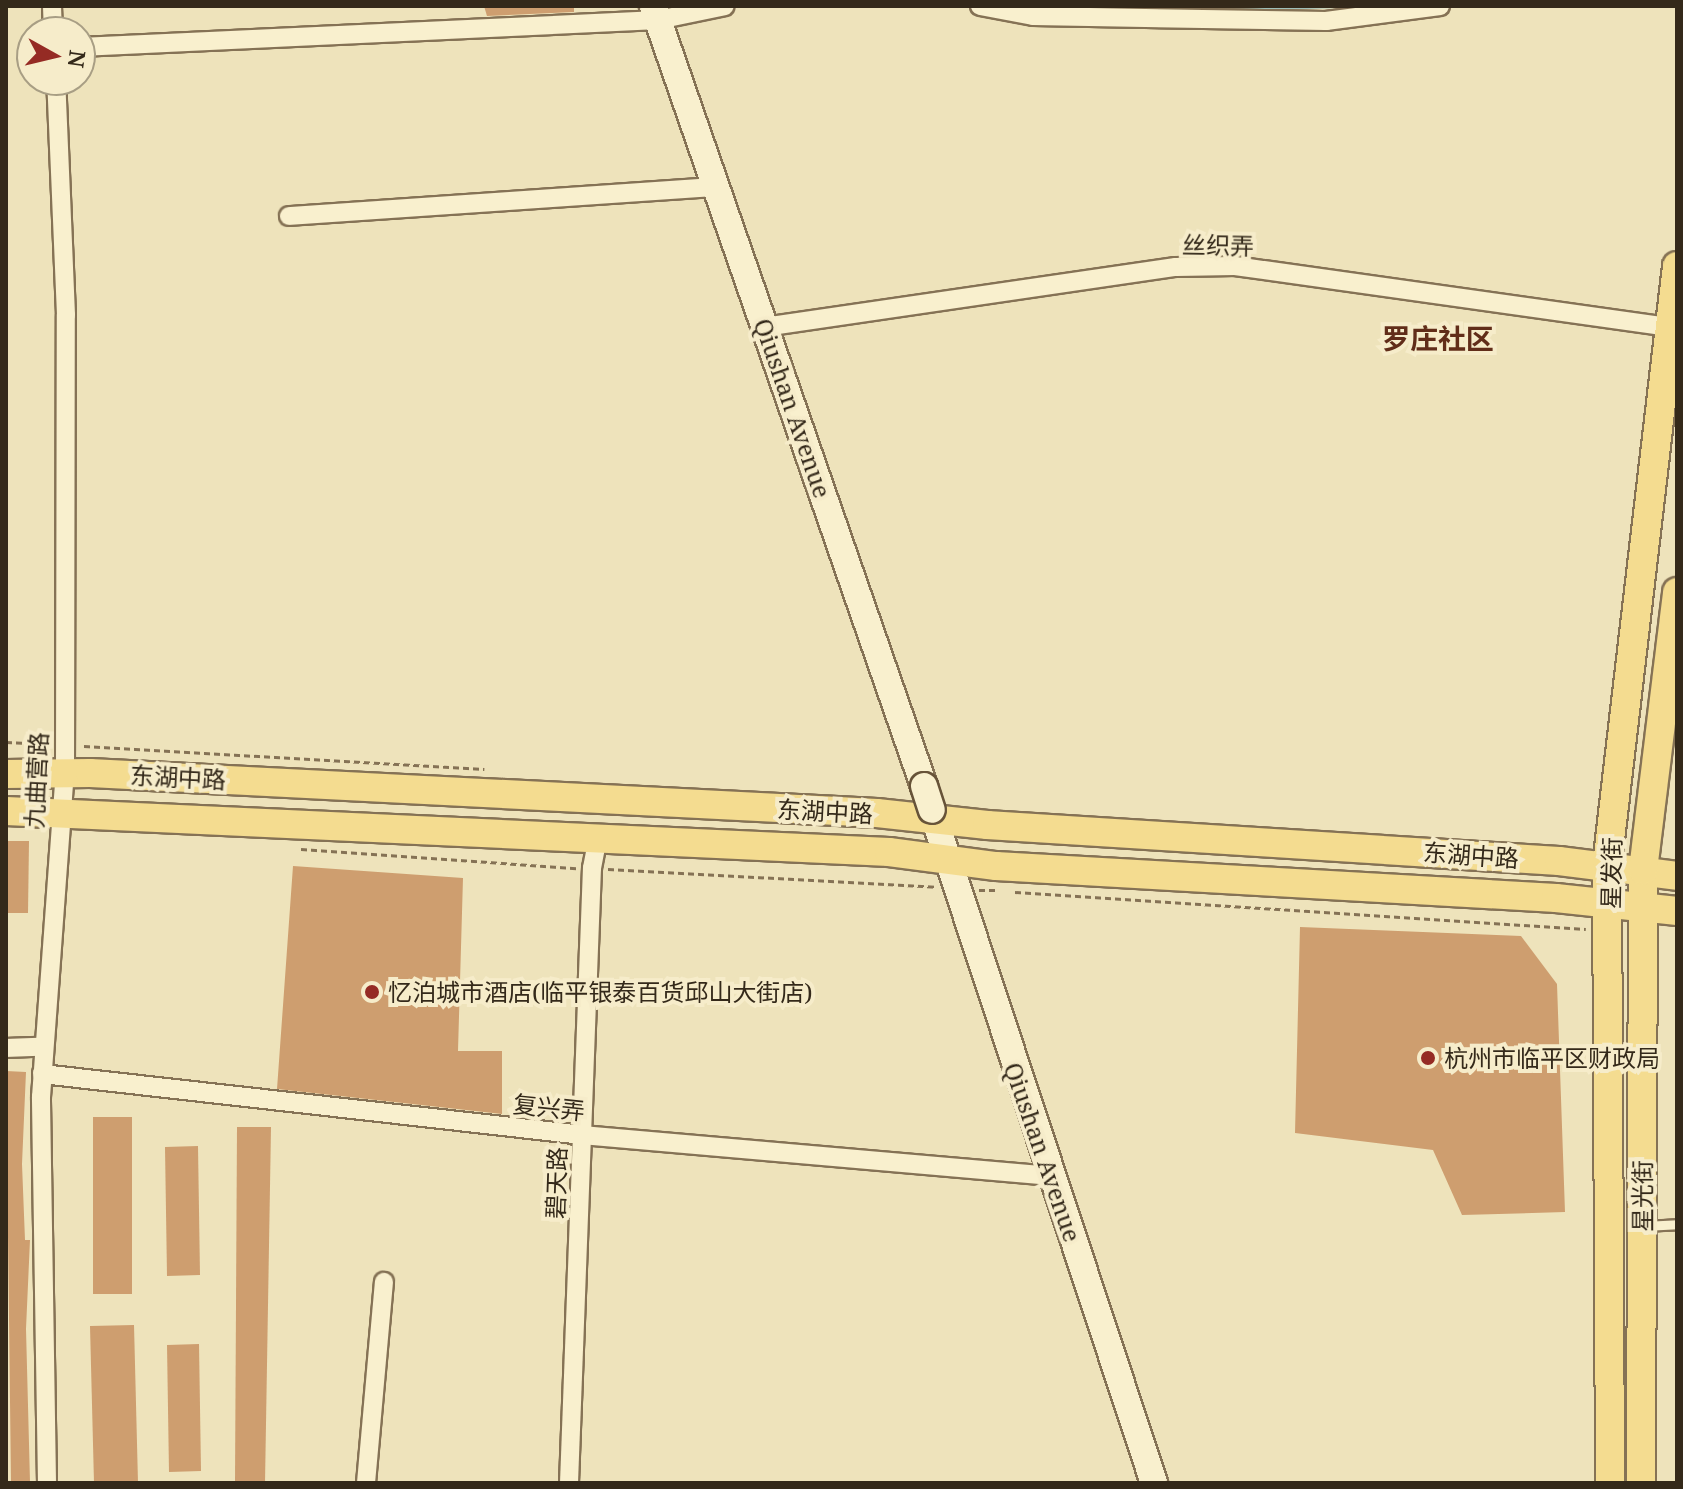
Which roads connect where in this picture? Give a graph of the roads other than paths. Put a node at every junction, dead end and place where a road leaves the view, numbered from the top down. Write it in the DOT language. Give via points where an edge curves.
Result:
graph roads {
  1 [pos="725,6"];
  2 [pos="980,6"];
  3 [pos="1440,6"];
  4 [pos="656,13"];
  5 [pos="96,46"];
  6 [pos="57,96"];
  7 [pos="716,187"];
  8 [pos="289,216"];
  9 [pos="1677,266"];
  10 [pos="764,327"];
  11 [pos="1670,327"];
  12 [pos="1677,592"];
  13 [pos="65,773"];
  14 [pos="6,774"];
  15 [pos="930,805"];
  16 [pos="6,811"];
  17 [pos="60,812"];
  18 [pos="598,837"];
  19 [pos="945,859"];
  20 [pos="1607,865"];
  21 [pos="1643,870"];
  22 [pos="1677,876"];
  23 [pos="1642,908"];
  24 [pos="1677,911"];
  25 [pos="1610,918"];
  26 [pos="44,1047"];
  27 [pos="6,1048"];
  28 [pos="42,1074"];
  29 [pos="582,1135"];
  30 [pos="1051,1176"];
  31 [pos="1677,1224"];
  32 [pos="1642,1226"];
  33 [pos="384,1282"];
  34 [pos="47,1483"];
  35 [pos="366,1483"];
  36 [pos="569,1483"];
  37 [pos="1154,1483"];
  38 [pos="1610,1483"];
  39 [pos="1641,1483"];
  1 -- 4 [label="street"];
  2 -- 3 [label="street" via="1033,16 1326,21"];
  4 -- 5 [label="street"];
  4 -- 7 [label="main road, Qiushan Avenue"];
  6 -- 13 [label="street, 九曲营路" via="66,315"];
  7 -- 8 [label="street"];
  7 -- 10 [label="main road, Qiushan Avenue"];
  9 -- 11 [label="main road, 星发街"];
  10 -- 11 [label="street, 丝织弄" via="1162,269 1235,266"];
  10 -- 15 [label="main road, Qiushan Avenue"];
  11 -- 20 [label="main road, 星发街"];
  12 -- 21 [label="main road, 星光街"];
  13 -- 14 [label="main road, 东湖中路"];
  13 -- 15 [label="main road, 东湖中路"];
  13 -- 17 [label="street, 九曲营路"];
  15 -- 19 [label="main road, Qiushan Avenue"];
  15 -- 20 [label="main road, 东湖中路"];
  16 -- 17 [label="main road, 东湖中路"];
  17 -- 18 [label="main road, 东湖中路"];
  17 -- 26 [label="street, 九曲营路"];
  18 -- 19 [label="main road, 东湖中路"];
  18 -- 29 [label="street, 碧天路" via="592,868"];
  19 -- 25 [label="main road, 东湖中路"];
  19 -- 30 [label="main road, Qiushan Avenue"];
  20 -- 21 [label="main road, 东湖中路"];
  20 -- 25 [label="main road, 星发街"];
  21 -- 22 [label="main road, 东湖中路"];
  21 -- 23 [label="main road, 星光街"];
  23 -- 24 [label="main road, 东湖中路"];
  23 -- 25 [label="main road, 东湖中路"];
  23 -- 32 [label="main road, 星光街"];
  25 -- 38 [label="main road, 星发街"];
  26 -- 27 [label="street"];
  26 -- 28 [label="street, 九曲营路"];
  28 -- 29 [label="street, 复兴弄"];
  28 -- 34 [label="street, 九曲营路"];
  29 -- 30 [label="street, 复兴弄"];
  29 -- 36 [label="street, 碧天路"];
  30 -- 37 [label="main road, Qiushan Avenue"];
  31 -- 32 [label="lane"];
  32 -- 39 [label="main road, 星光街"];
  33 -- 35 [label="street"];
}
